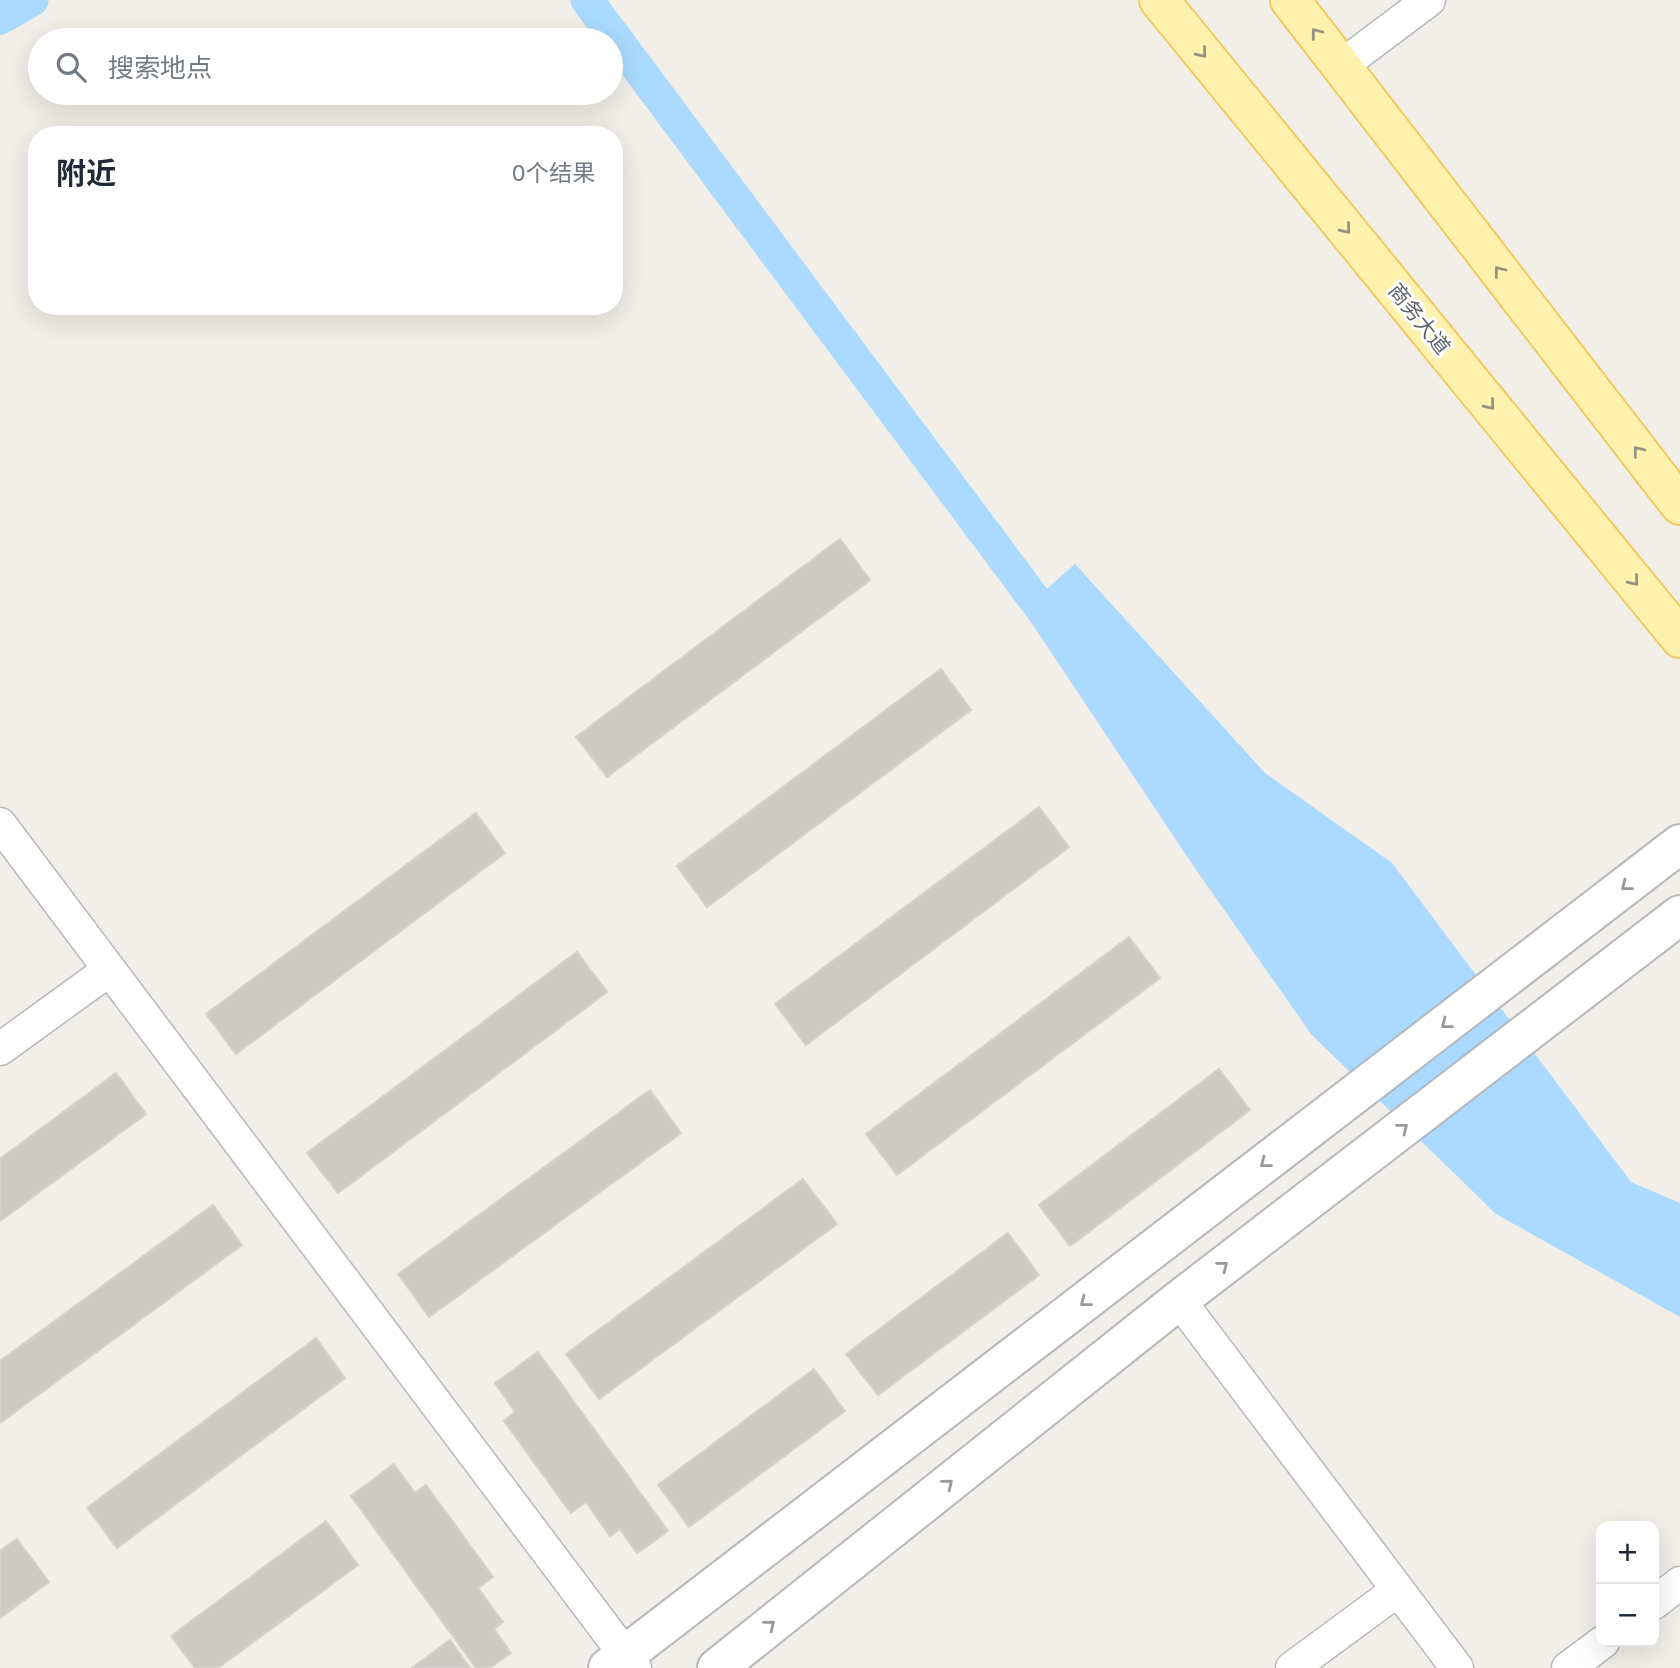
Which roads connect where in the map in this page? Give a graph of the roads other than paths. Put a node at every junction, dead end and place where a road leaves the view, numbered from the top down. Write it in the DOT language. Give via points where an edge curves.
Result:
graph roads {
  1 [pos="1158,0"];
  2 [pos="1290,0"];
  3 [pos="1429,0"];
  4 [pos="1341,66"];
  5 [pos="1680,505"];
  6 [pos="1680,638"];
  7 [pos="0,824"];
  8 [pos="1680,844"];
  9 [pos="1680,915"];
  10 [pos="109,970"];
  11 [pos="0,1049"];
  12 [pos="1179,1300"];
  13 [pos="1680,1583"];
  14 [pos="1398,1590"];
  15 [pos="1659,1599"];
  16 [pos="1596,1647"];
  17 [pos="623,1664"];
  18 [pos="717,1668"];
  19 [pos="1292,1668"];
  20 [pos="1457,1668"];
  21 [pos="1569,1668"];
  1 -- 6 [label="main road, 商务大道, one-way"];
  4 -- 2 [label="main road, one-way"];
  3 -- 4 [label="street"];
  5 -- 4 [label="main road, one-way"];
  7 -- 10 [label="street"];
  8 -- 17 [label="street, one-way"];
  12 -- 9 [label="street, one-way"];
  10 -- 11 [label="street"];
  10 -- 17 [label="street"];
  12 -- 14 [label="street"];
  18 -- 12 [label="street, one-way"];
  13 -- 15 [label="street"];
  14 -- 19 [label="street"];
  14 -- 20 [label="street"];
  16 -- 21 [label="street"];
}
